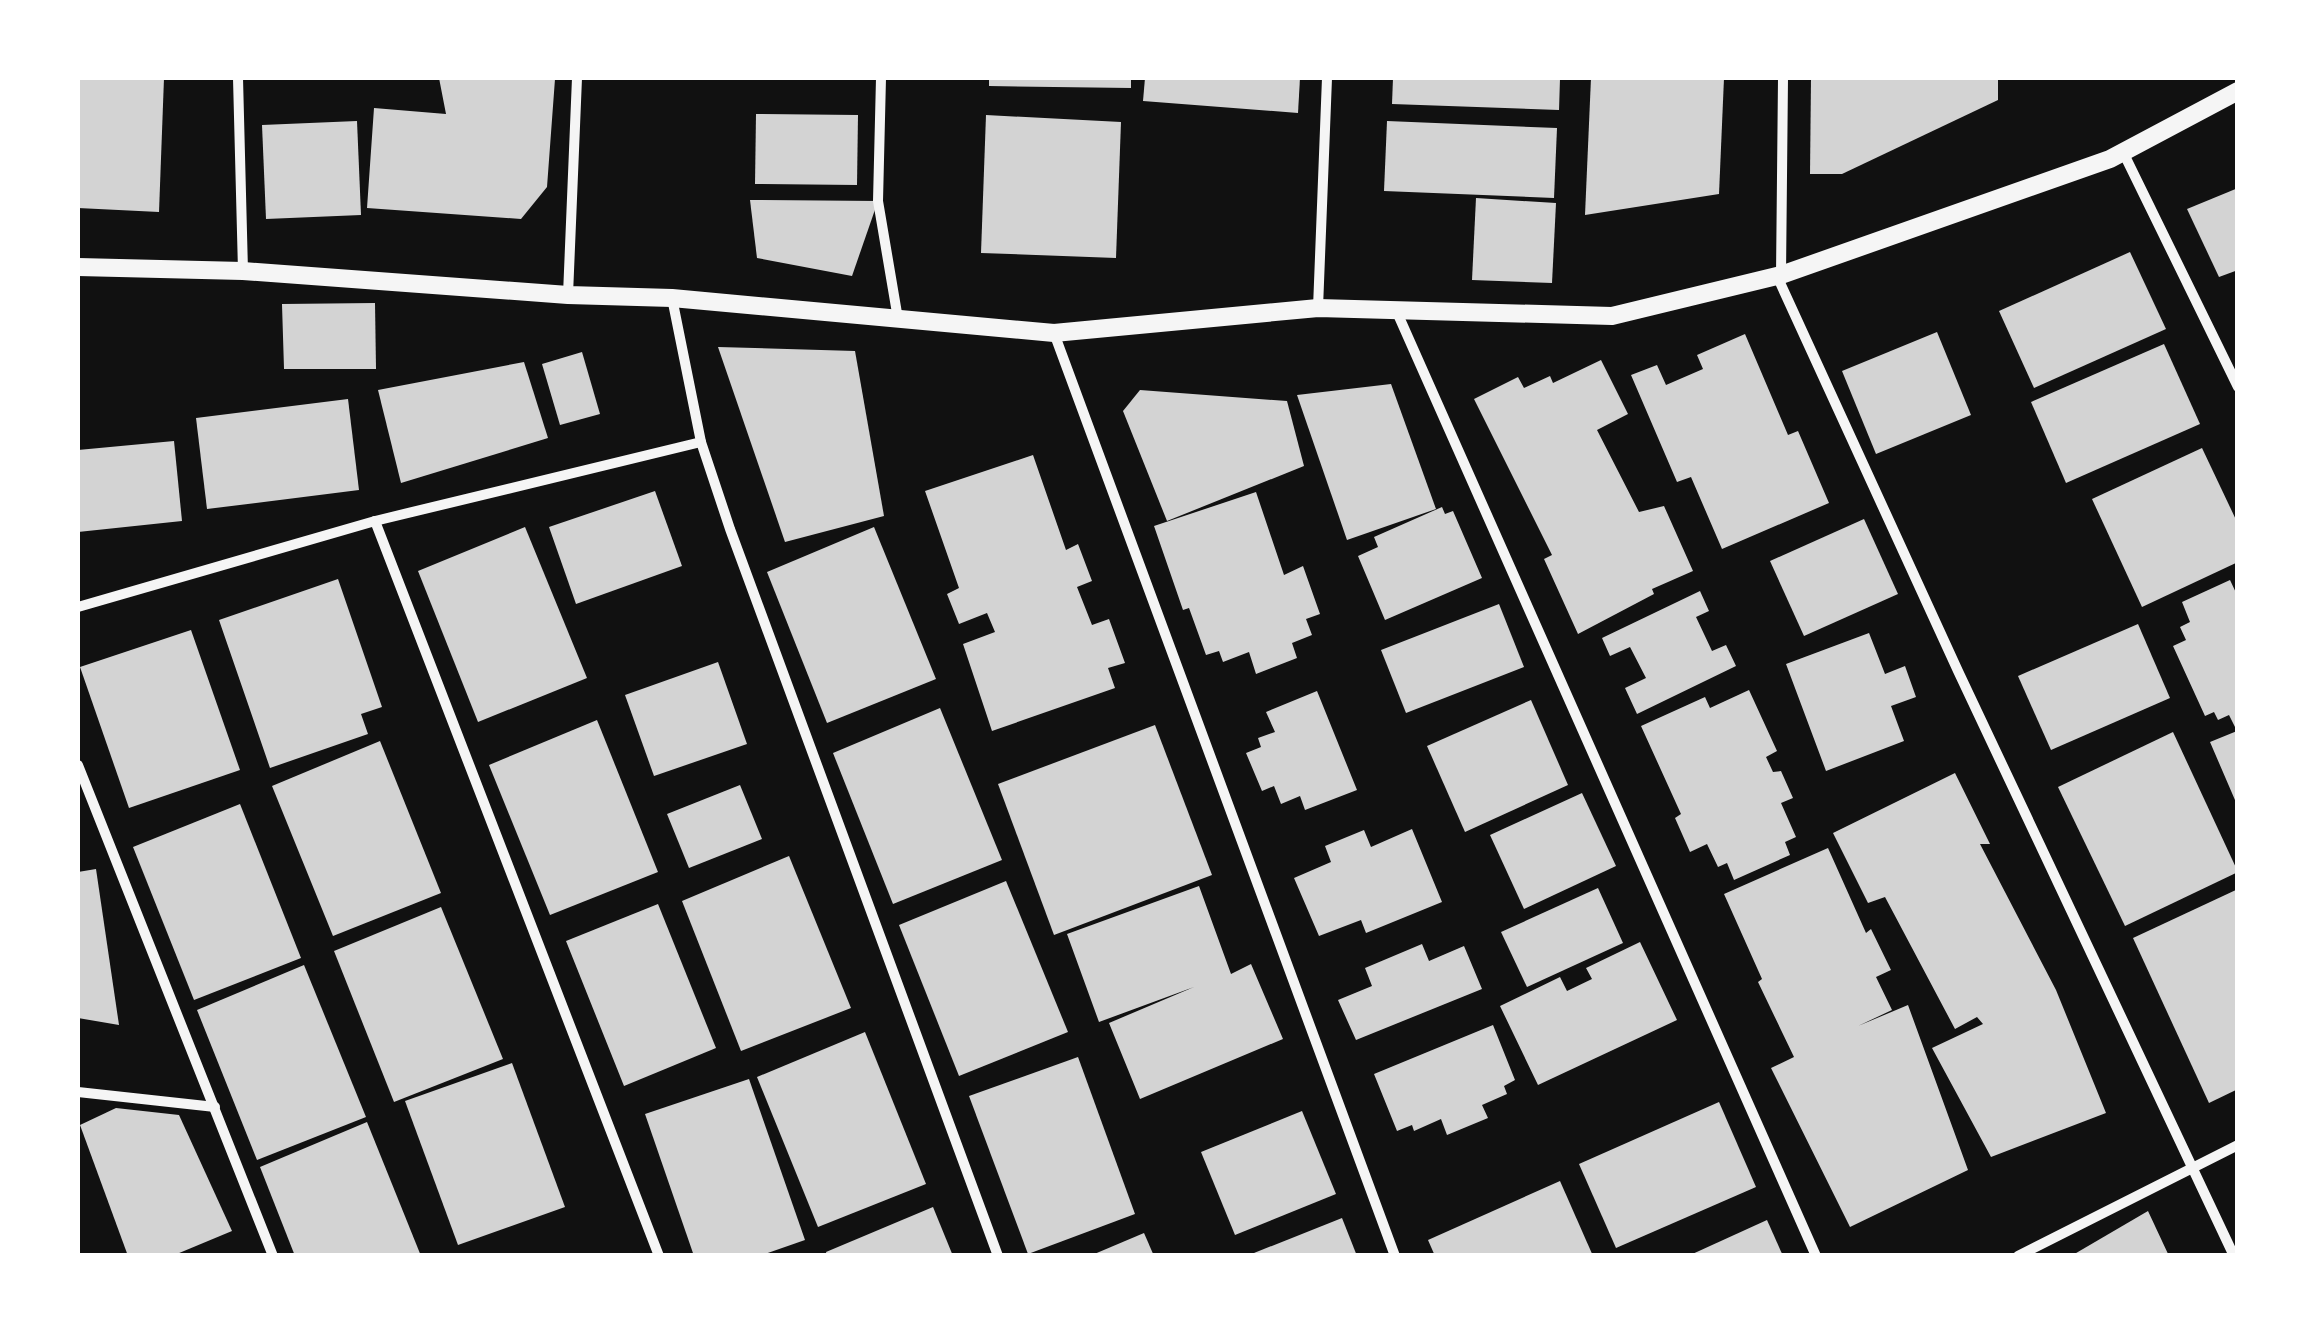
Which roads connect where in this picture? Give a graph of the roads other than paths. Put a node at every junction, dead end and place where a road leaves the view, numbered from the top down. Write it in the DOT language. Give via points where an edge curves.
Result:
graph roads {
  1 [pos="238,78"];
  2 [pos="577,78"];
  3 [pos="881,78"];
  4 [pos="1327,78"];
  5 [pos="1783,78"];
  6 [pos="2238,91"];
  7 [pos="2123,152"];
  8 [pos="78,267"];
  9 [pos="243,271"];
  10 [pos="1779,275"];
  11 [pos="568,295"];
  12 [pos="672,298"];
  13 [pos="1318,308"];
  14 [pos="1395,308"];
  15 [pos="898,319"];
  16 [pos="1054,334"];
  17 [pos="2238,387"];
  18 [pos="701,442"];
  19 [pos="375,522"];
  20 [pos="78,607"];
  21 [pos="78,765"];
  22 [pos="78,1092"];
  23 [pos="215,1107"];
  24 [pos="2238,1145"];
  25 [pos="2192,1168"];
  26 [pos="273,1256"];
  27 [pos="659,1256"];
  28 [pos="998,1256"];
  29 [pos="1395,1256"];
  30 [pos="1816,1256"];
  31 [pos="2018,1256"];
  32 [pos="2234,1256"];
  1 -- 9 [label="street"];
  2 -- 11 [label="street"];
  3 -- 15 [label="street" via="878,201"];
  4 -- 13 [label="street"];
  5 -- 10 [label="street"];
  6 -- 7 [label="street"];
  7 -- 10 [label="street"];
  7 -- 17 [label="street"];
  8 -- 9 [label="street"];
  9 -- 11 [label="street"];
  10 -- 14 [label="street" via="1612,316"];
  10 -- 25 [label="street"];
  11 -- 12 [label="street"];
  12 -- 15 [label="street"];
  12 -- 18 [label="street"];
  13 -- 14 [label="street"];
  13 -- 16 [label="street"];
  14 -- 30 [label="street"];
  15 -- 16 [label="street"];
  16 -- 29 [label="street"];
  18 -- 19 [label="street"];
  18 -- 28 [label="street"];
  19 -- 20 [label="street"];
  19 -- 27 [label="street"];
  21 -- 23 [label="street"];
  22 -- 23 [label="street"];
  23 -- 26 [label="street"];
  24 -- 25 [label="street"];
  25 -- 31 [label="street"];
  25 -- 32 [label="street"];
}
